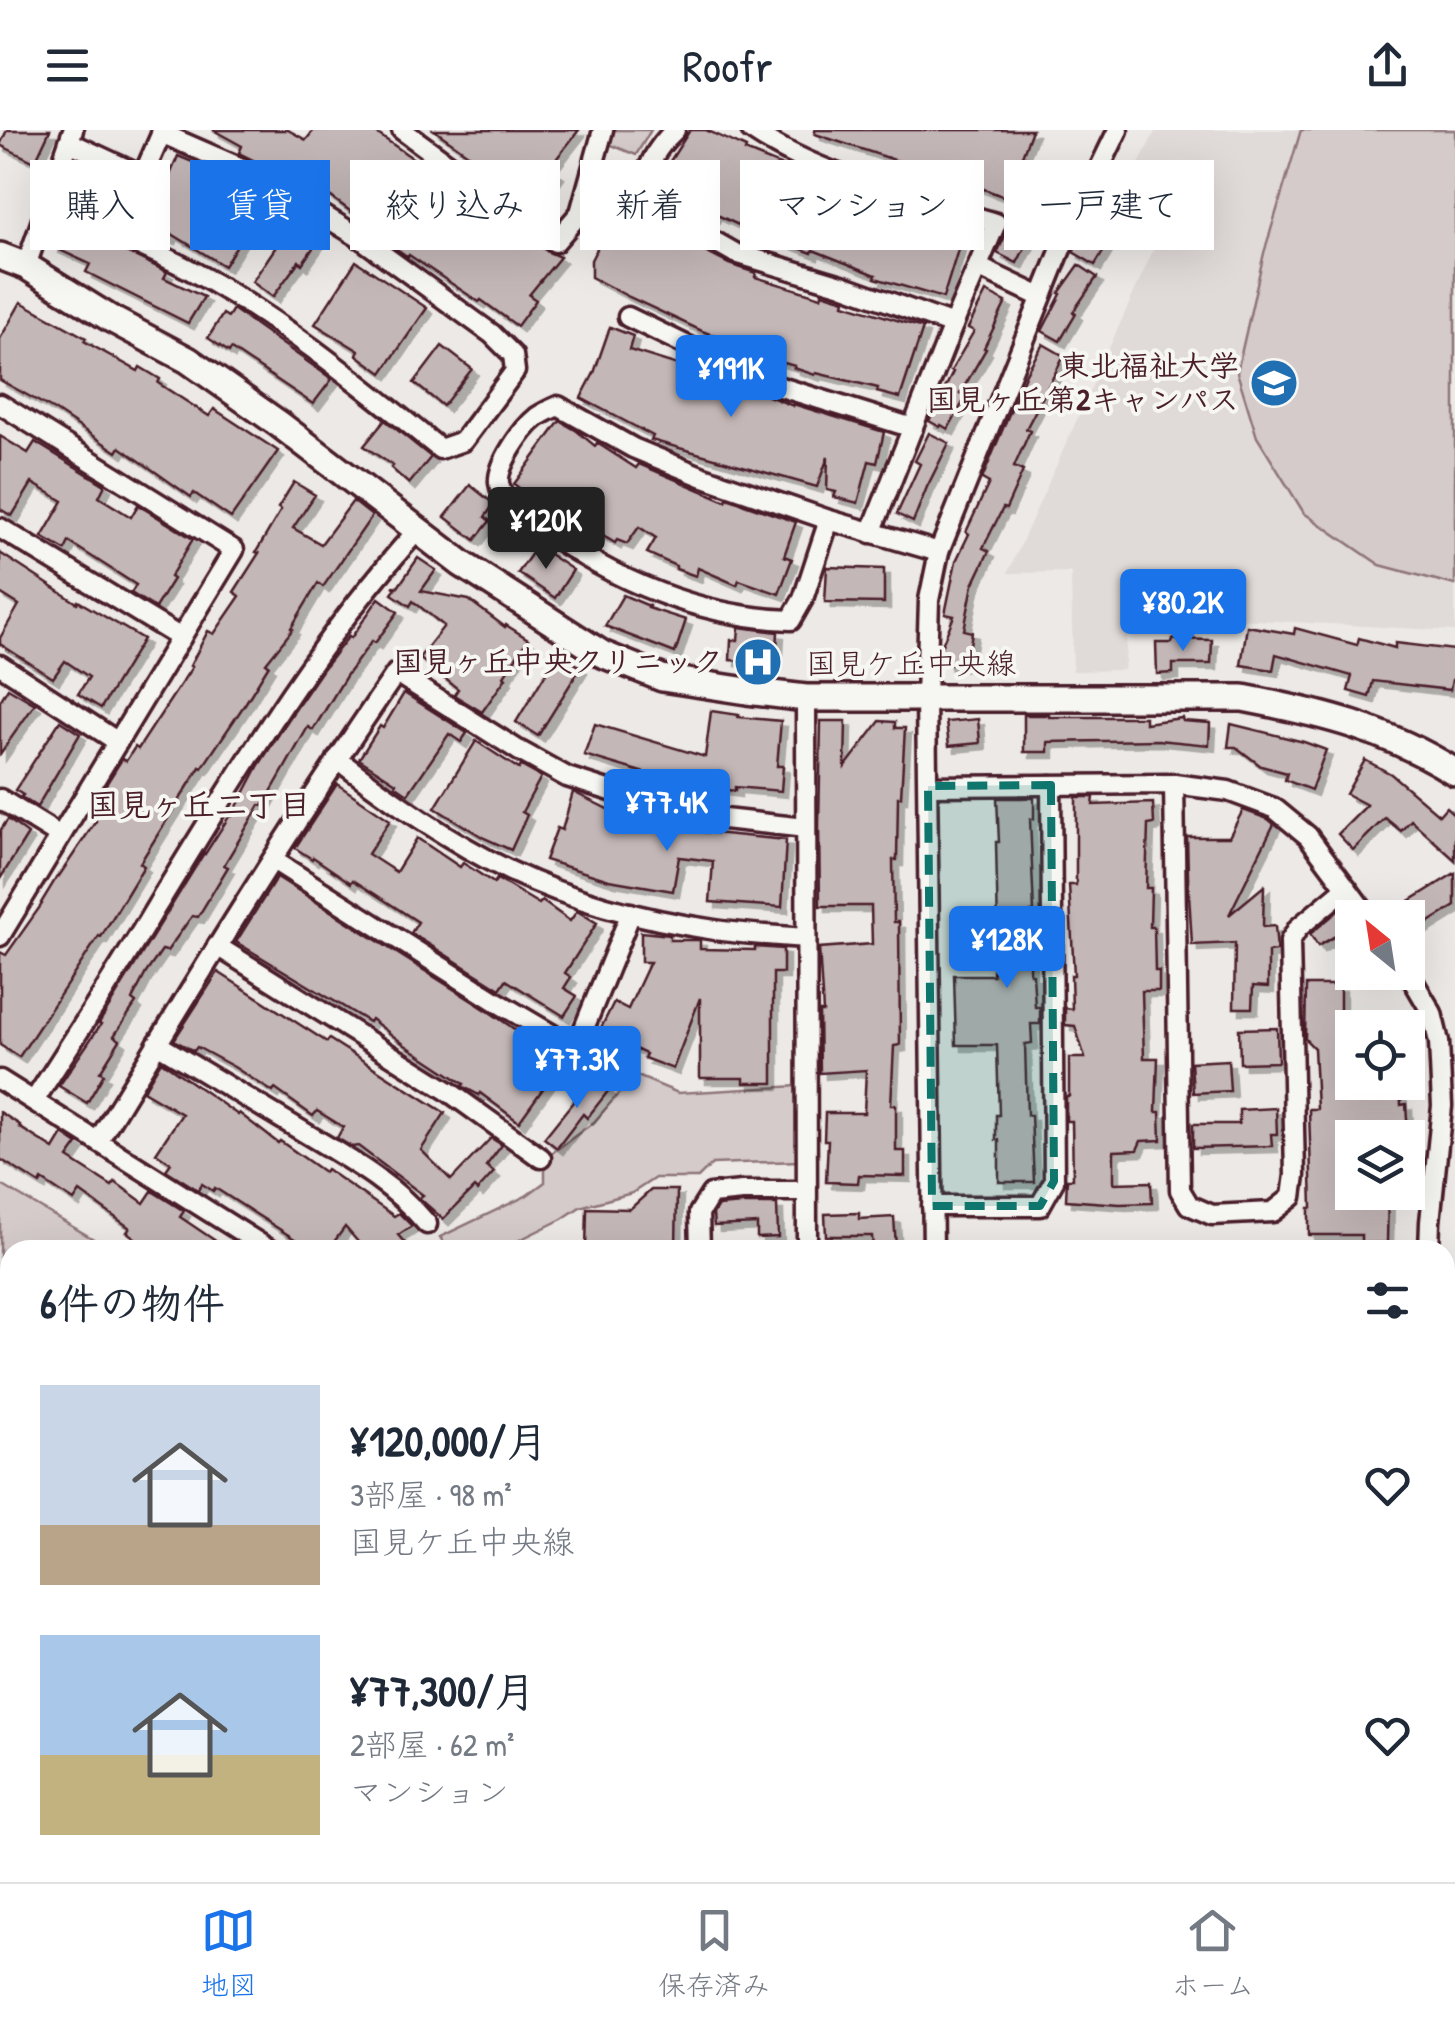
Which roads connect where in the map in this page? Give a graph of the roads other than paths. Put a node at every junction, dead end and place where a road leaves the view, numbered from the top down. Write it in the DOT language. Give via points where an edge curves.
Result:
graph roads {
  1 [pos="402,130"];
  2 [pos="675,130"];
  3 [pos="751,130"];
  4 [pos="1118,130"];
  5 [pos="162,132"];
  6 [pos="598,133"];
  7 [pos="71,136"];
  8 [pos="114,160"];
  9 [pos="149,160"];
  10 [pos="149,250"];
  11 [pos="0,256"];
  12 [pos="26,266"];
  13 [pos="978,266"];
  14 [pos="1041,297"];
  15 [pos="628,317"];
  16 [pos="953,324"];
  17 [pos="0,404"];
  18 [pos="912,428"];
  19 [pos="828,520"];
  20 [pos="0,528"];
  21 [pos="417,531"];
  22 [pos="872,532"];
  23 [pos="939,552"];
  24 [pos="182,638"];
  25 [pos="0,665"];
  26 [pos="806,698"];
  27 [pos="926,698"];
  28 [pos="118,742"];
  29 [pos="337,759"];
  30 [pos="1455,772"];
  31 [pos="1174,784"];
  32 [pos="928,786"];
  33 [pos="1051,786"];
  34 [pos="0,799"];
  35 [pos="806,828"];
  36 [pos="60,836"];
  37 [pos="273,860"];
  38 [pos="1346,888"];
  39 [pos="1355,900"];
  40 [pos="631,912"];
  41 [pos="0,936"];
  42 [pos="806,938"];
  43 [pos="217,946"];
  44 [pos="1419,990"];
  45 [pos="158,1044"];
  46 [pos="576,1048"];
  47 [pos="624,1077"];
  48 [pos="0,1080"];
  49 [pos="34,1101"];
  50 [pos="98,1142"];
  51 [pos="541,1158"];
  52 [pos="806,1191"];
  53 [pos="932,1206"];
  54 [pos="426,1224"];
  55 [pos="254,1240"];
  56 [pos="700,1240"];
  57 [pos="807,1240"];
  58 [pos="932,1240"];
  59 [pos="1429,1240"];
  1 -- 6 [label="street" via="556,242 580,213"];
  2 -- 16 [label="street" via="646,171 644,189 668,215 735,253"];
  3 -- 13 [label="street" via="779,150 996,223"];
  4 -- 14 [label="street"];
  5 -- 9 [label="street"];
  5 -- 10 [label="street" via="262,177 360,238 492,334 513,355 515,371 463,441 440,449 258,310"];
  7 -- 8 [label="street"];
  7 -- 12 [label="street"];
  11 -- 12 [label="street, 国見ケ丘中央線"];
  12 -- 21 [label="street, 国見ケ丘中央線" via="188,360"];
  13 -- 14 [label="street"];
  13 -- 16 [label="street"];
  14 -- 23 [label="street"];
  15 -- 18 [label="street" via="758,380"];
  16 -- 18 [label="street"];
  17 -- 24 [label="street" via="234,550"];
  18 -- 22 [label="street"];
  19 -- 19 [label="street" via="633,448 558,406 536,418 507,454 499,481 507,502 568,548 653,592 762,619 790,620"];
  19 -- 22 [label="street"];
  20 -- 24 [label="street"];
  21 -- 26 [label="street, 国見ケ丘中央線" via="602,654 662,678"];
  21 -- 49 [label="street" via="340,624 251,752"];
  22 -- 23 [label="street"];
  23 -- 27 [label="street" via="929,600"];
  24 -- 28 [label="street"];
  25 -- 28 [label="street"];
  26 -- 27 [label="street, 国見ケ丘中央線"];
  26 -- 35 [label="street"];
  27 -- 30 [label="street, 国見ケ丘中央線" via="1244,698 1375,731"];
  27 -- 32 [label="street"];
  28 -- 36 [label="street"];
  29 -- 35 [label="street" via="396,673 567,776 667,809"];
  29 -- 37 [label="street"];
  29 -- 40 [label="street" via="511,871"];
  31 -- 33 [label="street"];
  31 -- 38 [label="street" via="1228,791 1274,808 1308,836"];
  31 -- 38 [label="street" via="1180,1190 1189,1205 1212,1214 1273,1212 1292,1197 1290,941"];
  32 -- 33 [label="street"];
  32 -- 53 [label="street"];
  33 -- 53 [label="street" via="1054,1182 1040,1206"];
  34 -- 36 [label="street"];
  35 -- 42 [label="street"];
  36 -- 41 [label="street"];
  37 -- 43 [label="street"];
  37 -- 46 [label="street"];
  38 -- 39 [label="street"];
  40 -- 42 [label="street" via="715,930"];
  40 -- 46 [label="street"];
  42 -- 52 [label="street"];
  43 -- 45 [label="street"];
  43 -- 51 [label="street" via="448,1090"];
  44 -- 59 [label="street" via="1439,1042 1442,1106"];
  45 -- 50 [label="street"];
  45 -- 54 [label="street" via="351,1160"];
  46 -- 47 [label="street"];
  48 -- 49 [label="street"];
  49 -- 50 [label="street"];
  50 -- 55 [label="street"];
  52 -- 56 [label="street" via="711,1194 700,1214"];
  52 -- 57 [label="street"];
  53 -- 58 [label="street"];
}
